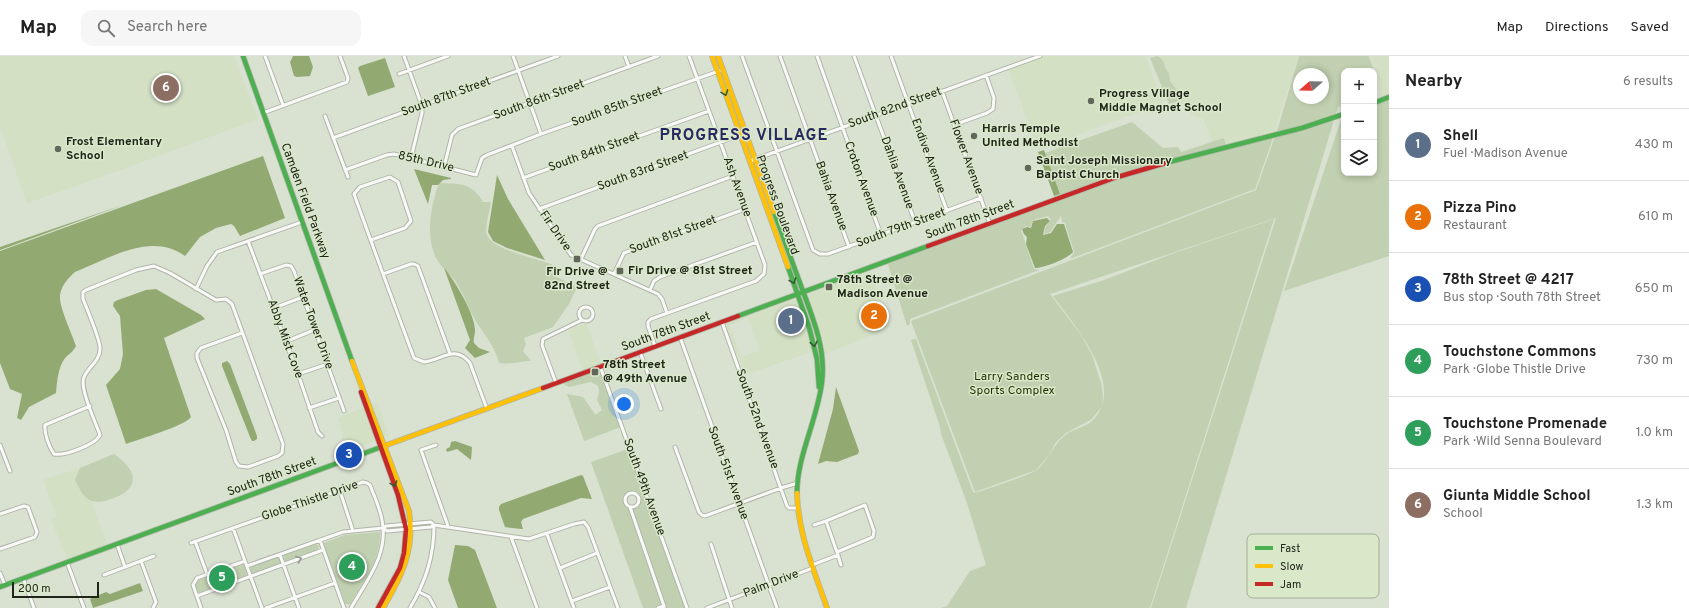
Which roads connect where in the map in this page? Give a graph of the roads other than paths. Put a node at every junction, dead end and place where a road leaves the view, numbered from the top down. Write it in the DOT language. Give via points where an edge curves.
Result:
graph roads {
  1 [pos="243,56"];
  2 [pos="265,56"];
  3 [pos="340,56"];
  4 [pos="404,56"];
  5 [pos="448,56"];
  6 [pos="513,56"];
  7 [pos="558,56"];
  8 [pos="625,56"];
  9 [pos="658,56"];
  10 [pos="689,56"];
  11 [pos="712,56"];
  12 [pos="718,56"];
  13 [pos="742,56"];
  14 [pos="780,56"];
  15 [pos="816,56"];
  16 [pos="854,56"];
  17 [pos="891,56"];
  18 [pos="1040,56"];
  19 [pos="629,67"];
  20 [pos="409,70"];
  21 [pos="518,71"];
  22 [pos="720,71"];
  23 [pos="399,74"];
  24 [pos="986,75"];
  25 [pos="698,78"];
  26 [pos="942,91"];
  27 [pos="1389,97"];
  28 [pos="1377,101"];
  29 [pos="530,103"];
  30 [pos="909,104"];
  31 [pos="283,105"];
  32 [pos="422,106"];
  33 [pos="709,111"];
  34 [pos="263,113"];
  35 [pos="876,115"];
  36 [pos="1341,115"];
  37 [pos="325,116"];
  38 [pos="954,125"];
  39 [pos="842,127"];
  40 [pos="746,133"];
  41 [pos="541,134"];
  42 [pos="740,135"];
  43 [pos="333,138"];
  44 [pos="810,139"];
  45 [pos="721,143"];
  46 [pos="512,146"];
  47 [pos="777,151"];
  48 [pos="411,158"];
  49 [pos="755,159"];
  50 [pos="750,161"];
  51 [pos="444,167"];
  52 [pos="345,170"];
  53 [pos="733,176"];
  54 [pos="348,177"];
  55 [pos="523,178"];
  56 [pos="981,198"];
  57 [pos="539,209"];
  58 [pos="745,209"];
  59 [pos="948,211"];
  60 [pos="302,222"];
  61 [pos="915,222"];
  62 [pos="990,224"];
  63 [pos="779,226"];
  64 [pos="774,228"];
  65 [pos="881,235"];
  66 [pos="371,240"];
  67 [pos="248,241"];
  68 [pos="757,242"];
  69 [pos="849,246"];
  70 [pos="581,259"];
  71 [pos="260,274"];
  72 [pos="383,274"];
  73 [pos="614,274"];
  74 [pos="196,289"];
  75 [pos="650,290"];
  76 [pos="801,293"];
  77 [pos="303,297"];
  78 [pos="274,308"];
  79 [pos="667,313"];
  80 [pos="582,320"];
  81 [pos="722,322"];
  82 [pos="314,330"];
  83 [pos="242,333"];
  84 [pos="680,337"];
  85 [pos="285,342"];
  86 [pos="655,346"];
  87 [pos="640,352"];
  88 [pos="450,354"];
  89 [pos="328,364"];
  90 [pos="600,366"];
  91 [pos="298,374"];
  92 [pos="556,383"];
  93 [pos="339,398"];
  94 [pos="90,406"];
  95 [pos="309,408"];
  96 [pos="487,409"];
  97 [pos="661,409"];
  98 [pos="344,411"];
  99 [pos="322,436"];
  100 [pos="0,445"];
  101 [pos="436,445"];
  102 [pos="383,446"];
  103 [pos="676,447"];
  104 [pos="10,472"];
  105 [pos="798,483"];
  106 [pos="781,488"];
  107 [pos="340,491"];
  108 [pos="739,503"];
  109 [pos="630,507"];
  110 [pos="797,508"];
  111 [pos="0,514"];
  112 [pos="826,521"];
  113 [pos="434,525"];
  114 [pos="814,525"];
  115 [pos="408,526"];
  116 [pos="448,526"];
  117 [pos="233,528"];
  118 [pos="383,528"];
  119 [pos="353,530"];
  120 [pos="547,534"];
  121 [pos="511,537"];
  122 [pos="320,540"];
  123 [pos="117,544"];
  124 [pos="711,544"];
  125 [pos="0,549"];
  126 [pos="323,550"];
  127 [pos="598,553"];
  128 [pos="838,554"];
  129 [pos="280,555"];
  130 [pos="154,556"];
  131 [pos="141,561"];
  132 [pos="245,561"];
  133 [pos="67,562"];
  134 [pos="283,565"];
  135 [pos="841,565"];
  136 [pos="247,566"];
  137 [pos="125,567"];
  138 [pos="812,567"];
  139 [pos="560,568"];
  140 [pos="0,573"];
  141 [pos="104,574"];
  142 [pos="207,574"];
  143 [pos="250,576"];
  144 [pos="23,578"];
  145 [pos="335,583"];
  146 [pos="768,585"];
  147 [pos="2,586"];
  148 [pos="610,587"];
  149 [pos="419,592"];
  150 [pos="197,596"];
  151 [pos="295,598"];
  152 [pos="730,600"];
  153 [pos="572,601"];
  154 [pos="664,607"];
  155 [pos="34,608"];
  156 [pos="84,608"];
  157 [pos="153,608"];
  158 [pos="201,608"];
  159 [pos="262,608"];
  160 [pos="266,608"];
  161 [pos="299,608"];
  162 [pos="344,608"];
  163 [pos="351,608"];
  164 [pos="378,608"];
  165 [pos="383,608"];
  166 [pos="410,608"];
  167 [pos="435,608"];
  168 [pos="537,608"];
  169 [pos="574,608"];
  170 [pos="618,608"];
  171 [pos="658,608"];
  172 [pos="687,608"];
  173 [pos="707,608"];
  174 [pos="732,608"];
  175 [pos="777,608"];
  176 [pos="827,608"];
  1 -- 34 [label="street, Camden Field Parkway"];
  2 -- 31 [label="street"];
  3 -- 31 [label="street" via="348,78 347,82"];
  4 -- 20 [label="street"];
  5 -- 20 [label="street"];
  6 -- 21 [label="street"];
  7 -- 21 [label="street, South 87th Street"];
  8 -- 19 [label="street"];
  9 -- 19 [label="street, South 86th Street"];
  10 -- 25 [label="street, Ash Avenue"];
  11 -- 22 [label="street, Progress Boulevard"];
  12 -- 22 [label="street, Progress Boulevard"];
  13 -- 47 [label="street"];
  14 -- 44 [label="street, Bahia Avenue"];
  15 -- 39 [label="street, Croton Avenue"];
  16 -- 35 [label="street, Dahlia Avenue"];
  17 -- 30 [label="street, Endive Avenue"];
  18 -- 24 [label="street, South 82nd Street"];
  19 -- 29 [label="street, South 86th Street"];
  20 -- 23 [label="street"];
  20 -- 32 [label="street"];
  21 -- 29 [label="street"];
  21 -- 32 [label="street, South 87th Street"];
  22 -- 25 [label="street, South 85th Street"];
  22 -- 40 [label="street, Progress Boulevard"];
  22 -- 42 [label="street, Progress Boulevard, one-way"];
  24 -- 26 [label="street, South 82nd Street"];
  24 -- 38 [label="street" via="994,98 993,108 988,113"];
  25 -- 33 [label="street, Ash Avenue"];
  25 -- 41 [label="street, South 85th Street"];
  26 -- 30 [label="street, South 82nd Street"];
  26 -- 38 [label="street, Flower Avenue"];
  27 -- 28 [label="street"];
  29 -- 41 [label="street"];
  29 -- 51 [label="street, South 86th Street" via="458,129 452,135"];
  30 -- 35 [label="street, South 82nd Street"];
  30 -- 59 [label="street, Endive Avenue"];
  31 -- 34 [label="street"];
  32 -- 43 [label="street, South 87th Street"];
  32 -- 48 [label="street"];
  33 -- 45 [label="street, Ash Avenue"];
  33 -- 55 [label="street, South 84th Street"];
  34 -- 60 [label="street, Camden Field Parkway"];
  35 -- 39 [label="street, South 82nd Street"];
  35 -- 61 [label="street, Dahlia Avenue"];
  36 -- 62 [label="street, South 78th Street" via="1298,129 1143,168"];
  37 -- 43 [label="street"];
  38 -- 56 [label="street, Flower Avenue"];
  39 -- 44 [label="street, South 82nd Street"];
  39 -- 65 [label="street, Croton Avenue"];
  40 -- 42 [label="street, South 83rd Street"];
  40 -- 49 [label="street, Progress Boulevard"];
  41 -- 46 [label="street, South 85th Street"];
  42 -- 45 [label="street, South 83rd Street"];
  42 -- 50 [label="street, Progress Boulevard"];
  43 -- 52 [label="street"];
  44 -- 47 [label="street, South 82nd Street"];
  44 -- 69 [label="street, Bahia Avenue"];
  45 -- 53 [label="street, Ash Avenue"];
  45 -- 57 [label="street, South 83rd Street"];
  46 -- 51 [label="street, 85th Drive" via="482,158 476,175"];
  46 -- 55 [label="street, Fir Drive"];
  47 -- 49 [label="street, South 82nd Street"];
  47 -- 69 [label="street, South 79th Street" via="812,250 828,254"];
  48 -- 51 [label="street, 85th Drive"];
  48 -- 52 [label="street, 85th Drive" via="387,155"];
  49 -- 50 [label="street, South 82nd Street"];
  49 -- 63 [label="street, Progress Boulevard"];
  50 -- 64 [label="street, Progress Boulevard"];
  52 -- 54 [label="street"];
  53 -- 58 [label="street, Ash Avenue"];
  53 -- 70 [label="street" via="598,226"];
  55 -- 57 [label="street, Fir Drive"];
  56 -- 59 [label="street, South 79th Street"];
  56 -- 62 [label="street, Flower Avenue"];
  57 -- 70 [label="street, Fir Drive" via="571,255"];
  58 -- 68 [label="street, Ash Avenue"];
  58 -- 73 [label="street, South 81st Street" via="624,253"];
  59 -- 61 [label="street, South 79th Street"];
  60 -- 67 [label="street"];
  60 -- 102 [label="street, Camden Field Parkway"];
  61 -- 65 [label="street, South 79th Street"];
  62 -- 76 [label="street, South 78th Street"];
  63 -- 64 [label="street"];
  63 -- 76 [label="street, Progress Boulevard"];
  64 -- 76 [label="street, Progress Boulevard, one-way"];
  65 -- 69 [label="street, South 79th Street"];
  66 -- 66 [label="street" via="354,194 360,187 390,176 398,182 411,221 405,228"];
  66 -- 72 [label="street"];
  67 -- 71 [label="street, Abby Mist Cove"];
  67 -- 74 [label="street" via="217,252 206,266"];
  68 -- 75 [label="street" via="660,277 654,281"];
  68 -- 79 [label="street, Ash Avenue" via="765,265 764,274 756,281"];
  70 -- 73 [label="street, Fir Drive"];
  71 -- 77 [label="street, Water Tower Drive" via="286,265 291,266"];
  71 -- 78 [label="street, Abby Mist Cove"];
  72 -- 88 [label="street" via="414,358 427,362"];
  72 -- 88 [label="street" via="411,264 418,266"];
  73 -- 75 [label="street, Fir Drive"];
  74 -- 83 [label="street" via="216,300 229,300"];
  74 -- 94 [label="street" via="154,266 136,270 83,292 83,299 101,348 98,357 83,378 83,388"];
  75 -- 79 [label="street, Fir Drive" via="662,299"];
  76 -- 81 [label="street, South 78th Street"];
  76 -- 105 [label="street" via="814,342 819,395"];
  77 -- 78 [label="street"];
  77 -- 82 [label="street, Water Tower Drive"];
  78 -- 85 [label="street, Abby Mist Cove"];
  79 -- 86 [label="street" via="648,322"];
  80 -- 80 [label="street" via="579,312 588,308 592,317 589,320"];
  80 -- 92 [label="street" via="543,339 542,345"];
  81 -- 84 [label="street, South 78th Street"];
  81 -- 106 [label="street, South 52nd Avenue"];
  82 -- 85 [label="street"];
  82 -- 89 [label="street, Water Tower Drive"];
  83 -- 83 [label="street" via="201,348 196,353 236,462 244,467 278,456 284,449"];
  84 -- 86 [label="street, South 78th Street"];
  84 -- 108 [label="street, South 51st Avenue"];
  85 -- 91 [label="street, Abby Mist Cove"];
  86 -- 87 [label="street, South 78th Street"];
  87 -- 90 [label="street, South 78th Street"];
  87 -- 97 [label="street"];
  88 -- 96 [label="street" via="461,354 470,363"];
  89 -- 91 [label="street"];
  89 -- 93 [label="street, Water Tower Drive"];
  90 -- 92 [label="street, South 78th Street"];
  90 -- 172 [label="street, South 49th Avenue"];
  91 -- 95 [label="street, Abby Mist Cove"];
  92 -- 96 [label="street, South 78th Street"];
  93 -- 95 [label="street"];
  93 -- 98 [label="street, Water Tower Drive"];
  94 -- 94 [label="street" via="100,435 98,440 60,455 54,454 45,424"];
  95 -- 99 [label="street, Abby Mist Cove"];
  96 -- 102 [label="street, South 78th Street"];
  100 -- 104 [label="street"];
  101 -- 116 [label="street" via="421,450"];
  102 -- 115 [label="street, Camden Field Parkway"];
  102 -- 123 [label="street, South 78th Street"];
  103 -- 108 [label="street" via="702,515"];
  105 -- 106 [label="street"];
  105 -- 110 [label="street"];
  106 -- 108 [label="street"];
  106 -- 110 [label="street, South 52nd Avenue" via="788,507"];
  107 -- 117 [label="street, Globe Thistle Drive"];
  107 -- 118 [label="street, Globe Thistle Drive" via="363,482 370,485 381,514"];
  107 -- 119 [label="street"];
  108 -- 146 [label="street, South 51st Avenue"];
  109 -- 109 [label="street" via="625,501 626,496 634,492 640,502"];
  109 -- 154 [label="street"];
  110 -- 138 [label="street"];
  111 -- 125 [label="street" via="28,507 37,532 35,537"];
  112 -- 114 [label="street"];
  112 -- 128 [label="street"];
  112 -- 128 [label="street, Palm Drive" via="865,505 874,530 872,538"];
  113 -- 115 [label="street"];
  113 -- 116 [label="street"];
  113 -- 149 [label="street" via="431,561"];
  115 -- 118 [label="street"];
  115 -- 164 [label="street, Camden Field Parkway" via="401,566"];
  115 -- 165 [label="street, Camden Field Parkway" via="409,552 405,568"];
  116 -- 121 [label="street"];
  117 -- 132 [label="street"];
  117 -- 142 [label="street, Globe Thistle Drive" via="193,542"];
  118 -- 119 [label="street"];
  118 -- 163 [label="street, Globe Thistle Drive" via="382,548 377,564"];
  119 -- 122 [label="street"];
  120 -- 121 [label="street" via="529,539"];
  120 -- 127 [label="street" via="584,522"];
  120 -- 139 [label="street"];
  121 -- 168 [label="street"];
  122 -- 126 [label="street"];
  122 -- 129 [label="street"];
  123 -- 133 [label="street, South 78th Street"];
  123 -- 137 [label="street"];
  124 -- 152 [label="street"];
  134 -- 126 [label="street, one-way"];
  126 -- 145 [label="street"];
  127 -- 139 [label="street"];
  127 -- 148 [label="street"];
  128 -- 135 [label="street"];
  128 -- 138 [label="street, Palm Drive"];
  129 -- 134 [label="street"];
  129 -- 136 [label="street"];
  130 -- 131 [label="street"];
  131 -- 137 [label="street"];
  131 -- 157 [label="street" via="156,602"];
  132 -- 136 [label="street"];
  132 -- 142 [label="street"];
  133 -- 144 [label="street, South 78th Street"];
  133 -- 156 [label="street"];
  134 -- 143 [label="street"];
  134 -- 151 [label="street"];
  136 -- 143 [label="street"];
  137 -- 141 [label="street"];
  138 -- 146 [label="street, Palm Drive"];
  138 -- 176 [label="street"];
  139 -- 153 [label="street"];
  140 -- 147 [label="street"];
  142 -- 150 [label="street" via="194,581"];
  143 -- 150 [label="street"];
  143 -- 159 [label="street"];
  144 -- 147 [label="street, South 78th Street"];
  144 -- 155 [label="street"];
  145 -- 151 [label="street"];
  145 -- 162 [label="street"];
  146 -- 152 [label="street, Palm Drive"];
  146 -- 175 [label="street, South 51st Avenue"];
  148 -- 153 [label="street"];
  148 -- 170 [label="street"];
  149 -- 166 [label="street"];
  149 -- 167 [label="street" via="429,597"];
  150 -- 158 [label="street"];
  151 -- 160 [label="street"];
  151 -- 161 [label="street"];
  152 -- 173 [label="street, Palm Drive"];
  152 -- 174 [label="street"];
  153 -- 169 [label="street"];
  154 -- 171 [label="street"];
}
